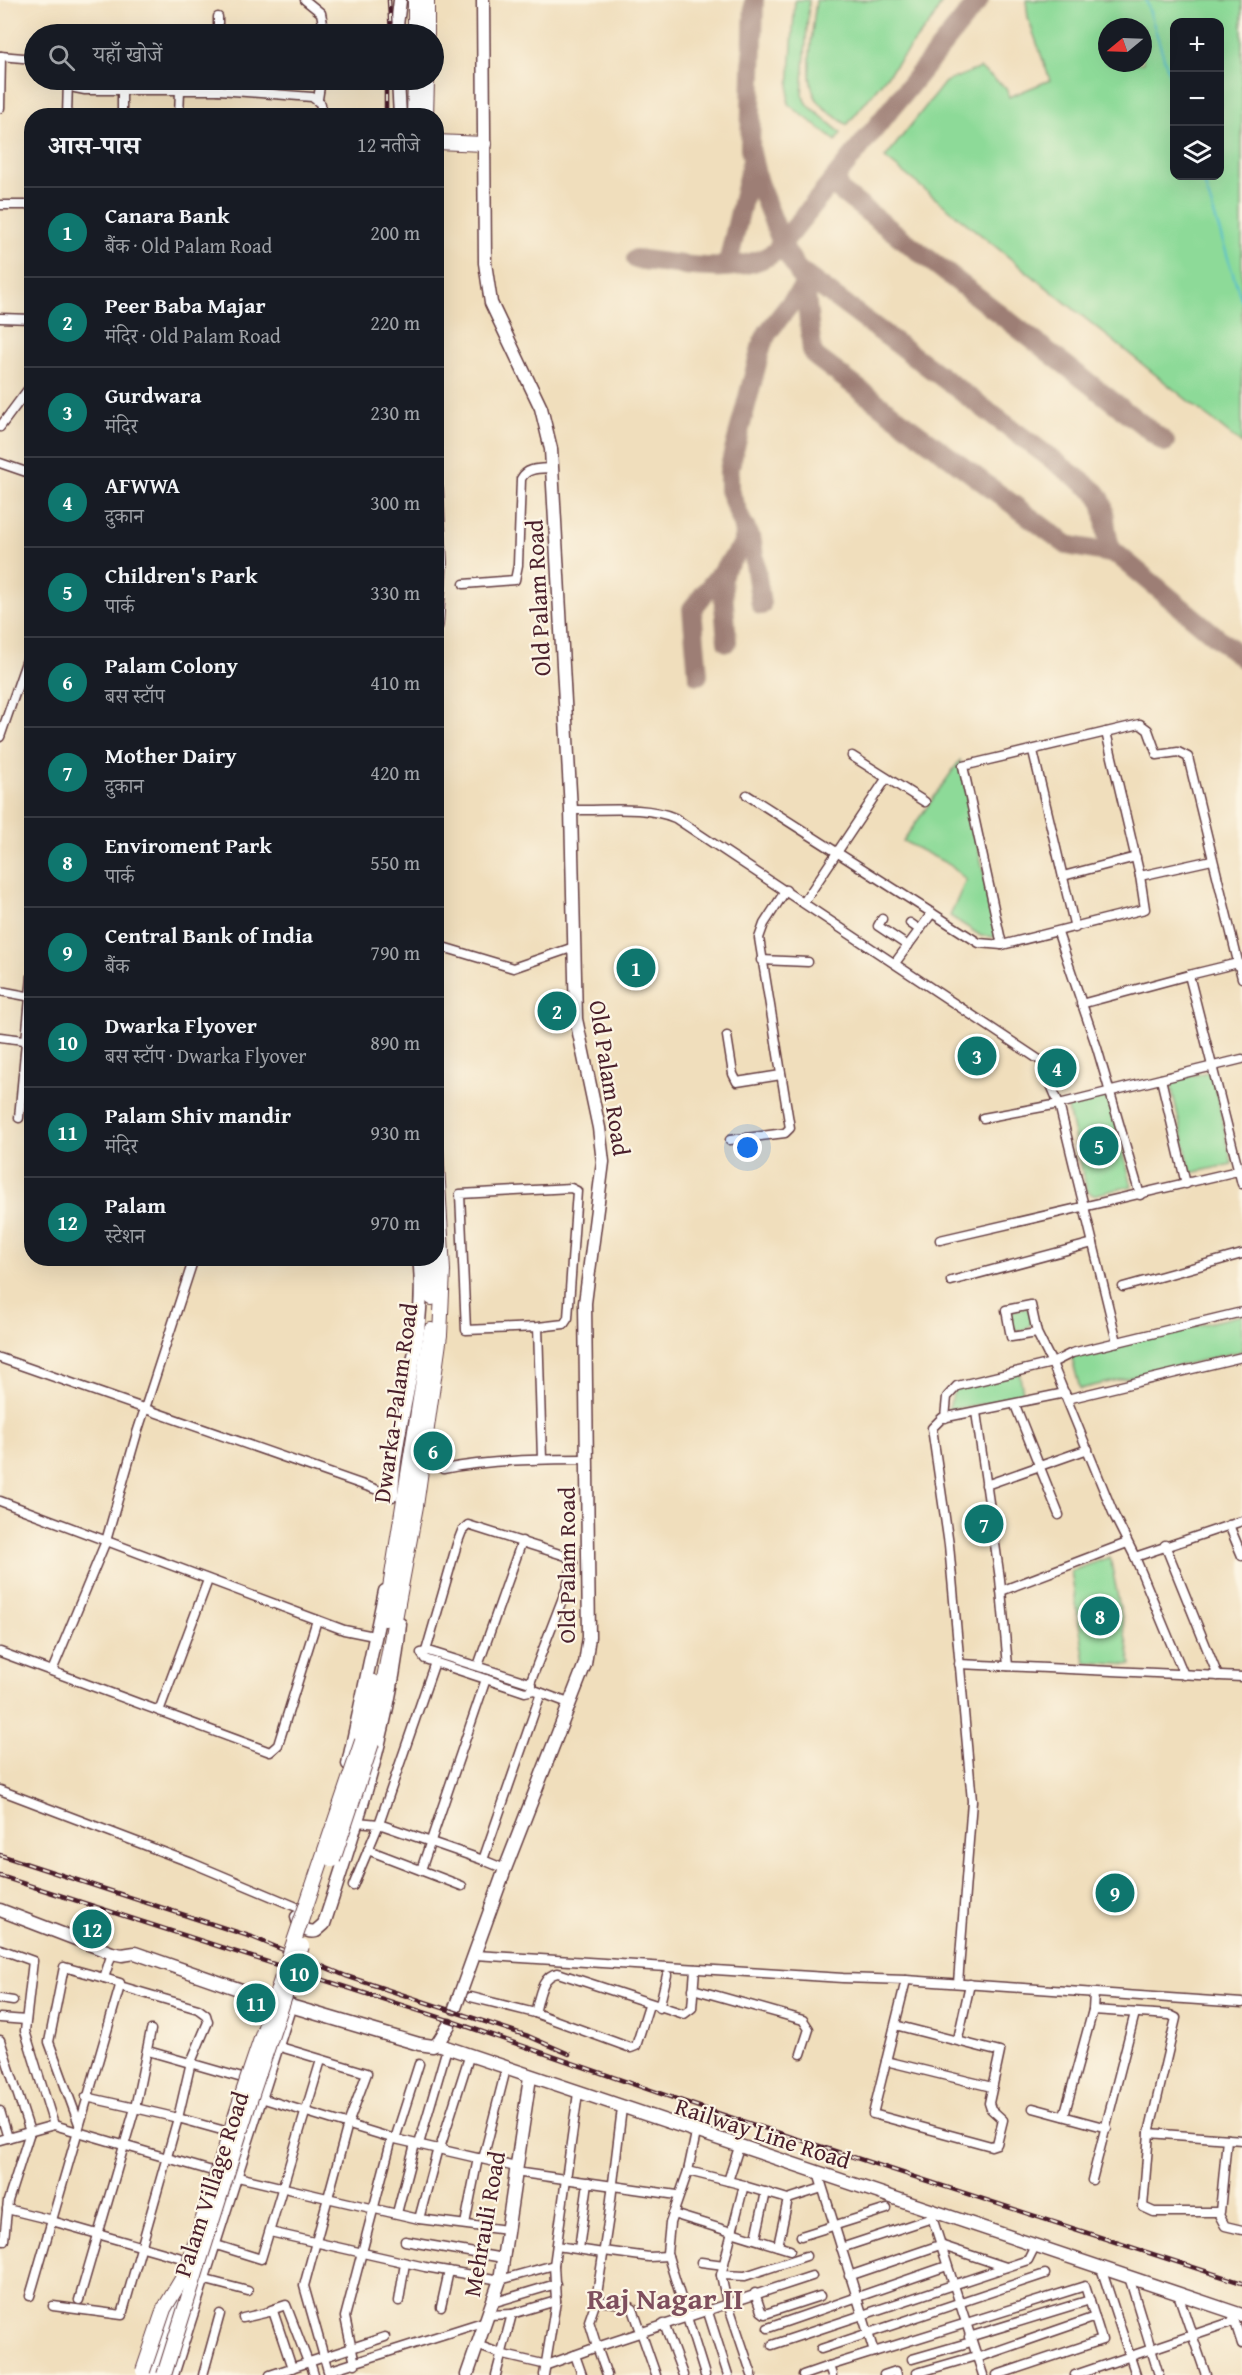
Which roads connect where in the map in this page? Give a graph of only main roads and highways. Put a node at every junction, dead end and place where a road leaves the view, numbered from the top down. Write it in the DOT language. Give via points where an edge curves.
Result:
graph roads {
  1 [pos="415,0"];
  2 [pos="427,0"];
  3 [pos="415,24"];
  4 [pos="427,24"];
  5 [pos="415,90"];
  6 [pos="427,90"];
  7 [pos="414,108"];
  8 [pos="426,108"];
  9 [pos="444,142"];
  10 [pos="484,144"];
  11 [pos="432,1266"];
  12 [pos="443,1266"];
  13 [pos="401,1554"];
  14 [pos="395,1588"];
  15 [pos="147,2374"];
  16 [pos="164,2375"];
  1 -- 3 [label="main road"];
  2 -- 4 [label="main road"];
  5 -- 7 [label="main road"];
  6 -- 8 [label="main road"];
  9 -- 10 [label="main road"];
  11 -- 13 [label="main road, Dwarka-Palam Road" via="431,1335"];
  12 -- 13 [label="main road, Dwarka-Palam Road" via="440,1335"];
  13 -- 14 [label="main road"];
  14 -- 15 [label="main road, bridge" via="362,1742 185,2265 165,2309"];
  14 -- 16 [label="main road, bridge" via="372,1743 252,2094"];
}
